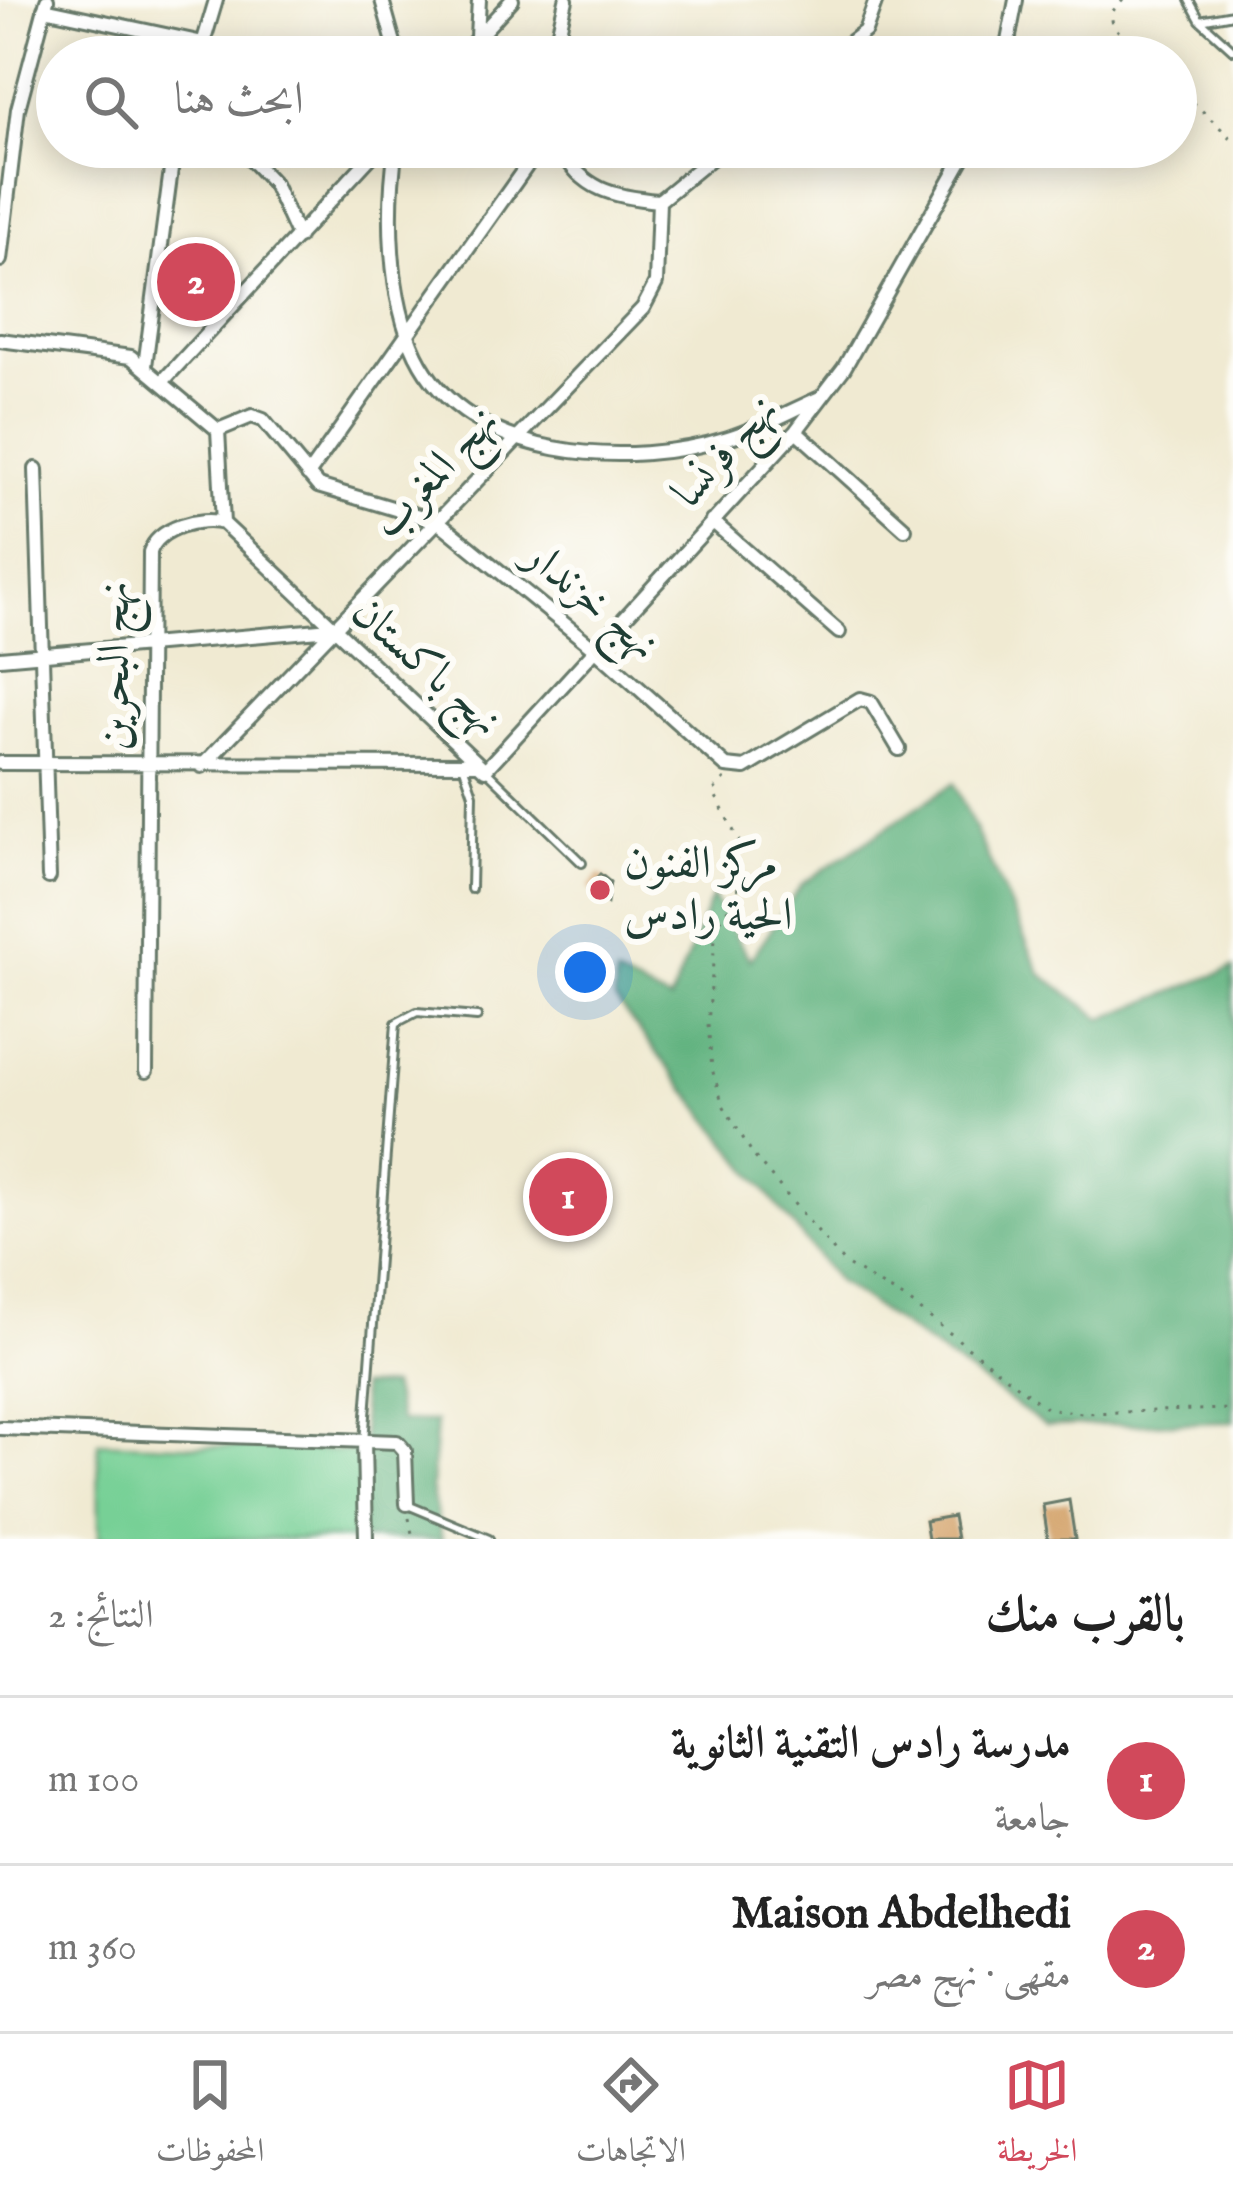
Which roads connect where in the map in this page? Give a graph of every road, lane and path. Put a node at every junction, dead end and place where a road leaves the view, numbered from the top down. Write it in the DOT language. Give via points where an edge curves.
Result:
graph roads {
  1 [pos="216,0"];
  2 [pos="382,0"];
  3 [pos="479,0"];
  4 [pos="512,0"];
  5 [pos="566,0"];
  6 [pos="876,0"];
  7 [pos="1016,0"];
  8 [pos="1123,0"];
  9 [pos="1189,0"];
  10 [pos="45,5"];
  11 [pos="1233,14"];
  12 [pos="1200,20"];
  13 [pos="37,36"];
  14 [pos="152,36"];
  15 [pos="205,36"];
  16 [pos="392,36"];
  17 [pos="477,36"];
  18 [pos="478,36"];
  19 [pos="558,36"];
  20 [pos="858,36"];
  21 [pos="1009,36"];
  22 [pos="1124,36"];
  23 [pos="36,38"];
  24 [pos="1233,50"];
  25 [pos="1197,106"];
  26 [pos="0,108"];
  27 [pos="17,109"];
  28 [pos="1233,140"];
  29 [pos="171,168"];
  30 [pos="259,168"];
  31 [pos="361,168"];
  32 [pos="396,168"];
  33 [pos="525,168"];
  34 [pos="576,168"];
  35 [pos="699,168"];
  36 [pos="957,168"];
  37 [pos="659,201"];
  38 [pos="298,237"];
  39 [pos="0,260"];
  40 [pos="409,334"];
  41 [pos="0,340"];
  42 [pos="145,366"];
  43 [pos="163,381"];
  44 [pos="823,397"];
  45 [pos="218,430"];
  46 [pos="796,431"];
  47 [pos="518,439"];
  48 [pos="36,469"];
  49 [pos="308,475"];
  50 [pos="712,520"];
  51 [pos="439,522"];
  52 [pos="223,523"];
  53 [pos="905,529"];
  54 [pos="333,631"];
  55 [pos="839,632"];
  56 [pos="152,649"];
  57 [pos="595,649"];
  58 [pos="43,655"];
  59 [pos="0,658"];
  60 [pos="899,748"];
  61 [pos="0,763"];
  62 [pos="44,764"];
  63 [pos="202,766"];
  64 [pos="476,766"];
  65 [pos="152,767"];
  66 [pos="735,770"];
  67 [pos="582,863"];
  68 [pos="49,877"];
  69 [pos="471,889"];
  70 [pos="477,1017"];
  71 [pos="146,1071"];
  72 [pos="1233,1409"];
  73 [pos="0,1428"];
  74 [pos="364,1442"];
  75 [pos="407,1504"];
  76 [pos="365,1539"];
  77 [pos="413,1539"];
  78 [pos="489,1539"];
  1 -- 15 [label="street"];
  2 -- 16 [label="street"];
  3 -- 17 [label="street"];
  4 -- 18 [label="street"];
  5 -- 19 [label="street"];
  6 -- 20 [label="street"];
  7 -- 21 [label="street"];
  8 -- 22 [label="path" via="1112,13"];
  9 -- 12 [label="lane"];
  10 -- 13 [label="street"];
  10 -- 14 [label="street"];
  11 -- 12 [label="lane"];
  12 -- 24 [label="lane"];
  23 -- 27 [label="street"];
  25 -- 28 [label="path"];
  26 -- 27 [label="street"];
  27 -- 39 [label="street"];
  29 -- 42 [label="street"];
  30 -- 38 [label="street"];
  31 -- 38 [label="street"];
  32 -- 40 [label="street" via="394,236"];
  33 -- 40 [label="street"];
  34 -- 37 [label="street" via="589,186 614,196"];
  35 -- 37 [label="street"];
  36 -- 44 [label="street, نهج فرنسا"];
  37 -- 47 [label="street, نهج المغرب" via="651,298"];
  38 -- 43 [label="street"];
  40 -- 47 [label="street" via="445,392"];
  40 -- 49 [label="street"];
  41 -- 42 [label="street" via="120,354"];
  42 -- 43 [label="street"];
  43 -- 45 [label="street"];
  44 -- 46 [label="street, نهج فرنسا"];
  44 -- 47 [label="street" via="686,448 586,452"];
  45 -- 49 [label="street, نهج خزندار" via="252,416 263,420"];
  45 -- 52 [label="street"];
  46 -- 50 [label="street, نهج فرنسا"];
  46 -- 53 [label="street"];
  47 -- 51 [label="street, نهج المغرب"];
  48 -- 58 [label="street"];
  49 -- 51 [label="street, نهج خزندار" via="329,492"];
  50 -- 55 [label="street"];
  50 -- 57 [label="street, نهج فرنسا"];
  51 -- 54 [label="street, نهج المغرب"];
  51 -- 57 [label="street, نهج خزندار"];
  52 -- 54 [label="street, نهج باكستان"];
  52 -- 56 [label="street, نهج البحرين" via="190,523 152,544"];
  54 -- 56 [label="street"];
  54 -- 63 [label="street, نهج المغرب"];
  54 -- 64 [label="street, نهج باكستان"];
  56 -- 58 [label="street"];
  56 -- 65 [label="street, نهج البحرين"];
  57 -- 64 [label="street, نهج فرنسا"];
  57 -- 66 [label="street, نهج خزندار"];
  58 -- 59 [label="street"];
  58 -- 62 [label="street"];
  60 -- 66 [label="street" via="871,703 860,699"];
  61 -- 62 [label="street"];
  62 -- 65 [label="street"];
  62 -- 68 [label="street"];
  63 -- 64 [label="street"];
  63 -- 65 [label="street"];
  64 -- 67 [label="lane, نهج باكستان"];
  64 -- 69 [label="lane"];
  65 -- 71 [label="street, نهج البحرين"];
  66 -- 72 [label="path" via="713,790 741,845 737,896 716,926 708,1024 723,1105 754,1156 844,1264 910,1302 1046,1408"];
  70 -- 74 [label="lane" via="417,1012 396,1023"];
  73 -- 74 [label="street"];
  74 -- 75 [label="street" via="402,1445"];
  74 -- 76 [label="street"];
  75 -- 77 [label="path"];
  75 -- 78 [label="lane"];
}
